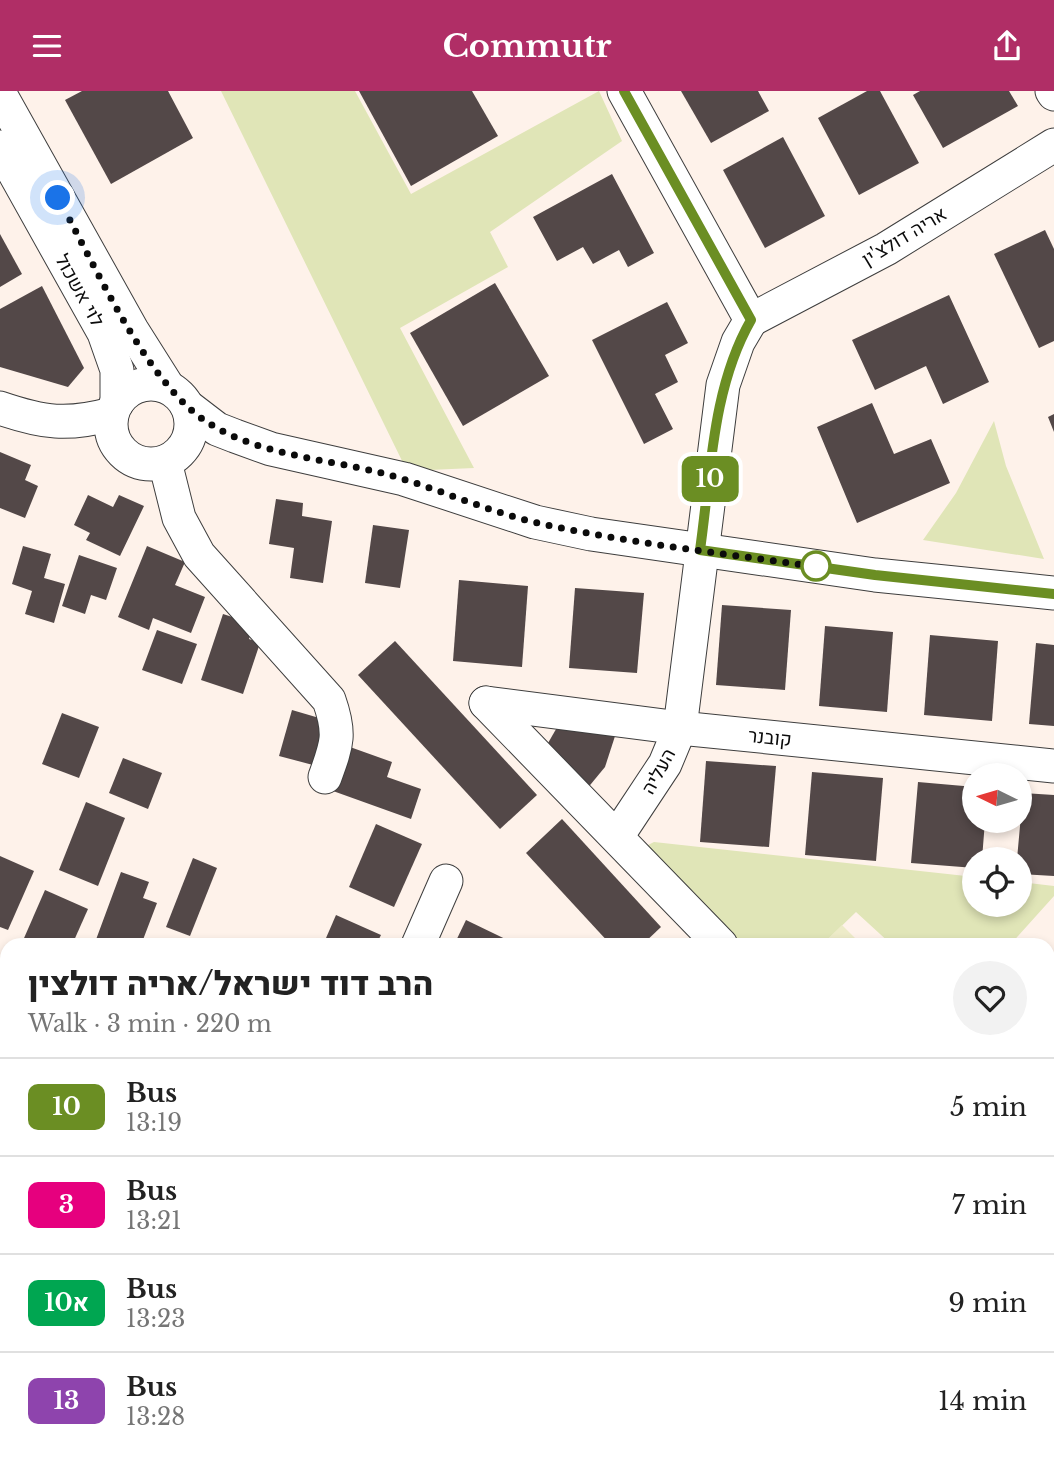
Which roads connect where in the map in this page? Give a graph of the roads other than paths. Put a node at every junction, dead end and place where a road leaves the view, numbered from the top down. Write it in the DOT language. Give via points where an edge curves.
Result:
graph roads {
  1 [pos="624,91"];
  2 [pos="0,94"];
  3 [pos="1054,145"];
  4 [pos="0,147"];
  5 [pos="751,320"];
  6 [pos="177,397"];
  7 [pos="0,408"];
  8 [pos="115,409"];
  9 [pos="271,449"];
  10 [pos="171,459"];
  11 [pos="700,550"];
  12 [pos="1054,593"];
  13 [pos="680,728"];
  14 [pos="1054,766"];
  15 [pos="325,777"];
  16 [pos="618,835"];
  17 [pos="446,881"];
  18 [pos="421,938"];
  19 [pos="714,938"];
  1 -- 5 [label="street"];
  2 -- 6 [label="street, לוי אשכול" via="131,330"];
  3 -- 5 [label="street, אריה דולצ'ין" via="886,249"];
  4 -- 8 [label="street, לוי אשכול" via="104,333 117,370"];
  5 -- 11 [label="street, העליה" via="723,385"];
  6 -- 8 [label="street" via="145,384 125,394"];
  6 -- 9 [label="street" via="217,429"];
  6 -- 10 [label="street" via="191,432"];
  7 -- 8 [label="street" via="69,423"];
  8 -- 10 [label="street" via="113,436 126,455 145,464"];
  9 -- 10 [label="street"];
  9 -- 11 [label="street" via="404,479 536,522"];
  10 -- 15 [label="street" via="186,536 329,700 338,743"];
  11 -- 12 [label="street" via="875,575"];
  11 -- 13 [label="street, העליה"];
  13 -- 14 [label="street, קובנר"];
  13 -- 16 [label="street, העליה" via="665,764"];
  13 -- 16 [label="street, קובנר" via="486,703"];
  16 -- 19 [label="street"];
  17 -- 18 [label="street"];
}
